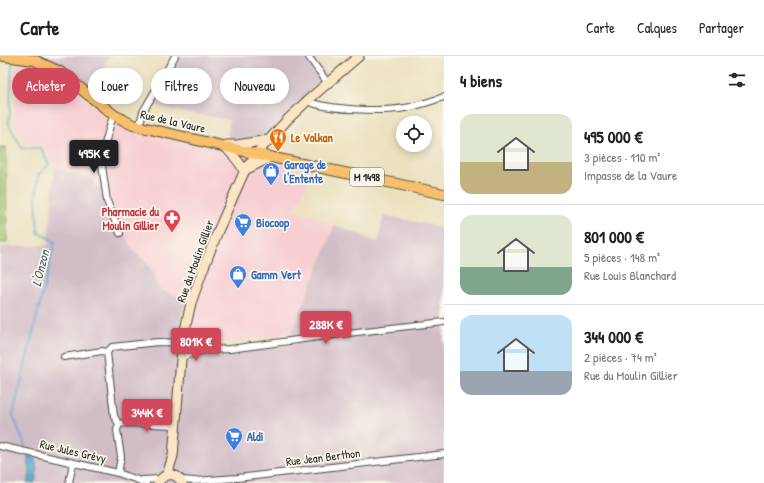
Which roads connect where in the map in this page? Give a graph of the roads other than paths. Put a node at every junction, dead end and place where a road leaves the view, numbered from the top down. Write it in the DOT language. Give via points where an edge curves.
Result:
graph roads {
  1 [pos="4,56"];
  2 [pos="175,56"];
  3 [pos="308,56"];
  4 [pos="358,56"];
  5 [pos="14,57"];
  6 [pos="34,58"];
  7 [pos="327,82"];
  8 [pos="444,97"];
  9 [pos="307,101"];
  10 [pos="114,115"];
  11 [pos="139,127"];
  12 [pos="268,140"];
  13 [pos="224,146"];
  14 [pos="256,154"];
  15 [pos="271,157"];
  16 [pos="245,171"];
  17 [pos="444,194"];
  18 [pos="120,234"];
  19 [pos="444,322"];
  20 [pos="183,342"];
  21 [pos="206,350"];
  22 [pos="107,352"];
  23 [pos="64,357"];
  24 [pos="181,357"];
  25 [pos="119,424"];
  26 [pos="175,425"];
  27 [pos="0,446"];
  28 [pos="444,454"];
  29 [pos="73,463"];
  30 [pos="118,473"];
  31 [pos="171,479"];
  32 [pos="143,481"];
  33 [pos="202,482"];
  34 [pos="69,483"];
  1 -- 5 [label="main road, M 1498"];
  2 -- 11 [label="street" via="143,112"];
  3 -- 7 [label="street"];
  4 -- 7 [label="main road, Rue du Moulin Gillier"];
  5 -- 6 [label="main road, Rue de la Vaure / M 1498"];
  6 -- 10 [label="main road, Rue de la Vaure / M 1498" via="60,72"];
  7 -- 9 [label="main road, Rue du Moulin Gillier"];
  8 -- 9 [label="street" via="395,109 353,109 321,106"];
  9 -- 12 [label="main road, Rue du Moulin Gillier"];
  10 -- 11 [label="main road, Rue de la Vaure / M 1498"];
  10 -- 18 [label="street" via="101,158 107,202"];
  11 -- 13 [label="main road, Rue de la Vaure / M 1498"];
  12 -- 13 [label="main road, Rue de la Vaure"];
  12 -- 14 [label="main road, Rue du Moulin Gillier"];
  13 -- 14 [label="main road, M 1498"];
  13 -- 16 [label="main road"];
  14 -- 15 [label="main road, M 1498"];
  14 -- 16 [label="main road, Rue du Moulin Gillier"];
  15 -- 16 [label="main road"];
  15 -- 17 [label="main road, M 1498"];
  16 -- 20 [label="main road, Rue du Moulin Gillier" via="202,272 191,303"];
  19 -- 21 [label="street"];
  20 -- 21 [label="street"];
  20 -- 22 [label="street" via="112,347"];
  20 -- 24 [label="main road, Rue du Moulin Gillier"];
  21 -- 24 [label="street"];
  22 -- 23 [label="street"];
  22 -- 25 [label="street" via="114,416"];
  24 -- 26 [label="main road, Rue du Moulin Gillier"];
  25 -- 26 [label="street"];
  25 -- 30 [label="street" via="117,430 121,457"];
  26 -- 31 [label="main road, Rue du Moulin Gillier"];
  27 -- 29 [label="street, Rue Jules Grévy"];
  28 -- 33 [label="street, Rue Jean Berthon"];
  29 -- 30 [label="street, Rue Jules Grévy"];
  29 -- 34 [label="street"];
  30 -- 32 [label="street, Rue Jules Grévy"];
  31 -- 32 [label="street, Rue Jules Grévy"];
  31 -- 33 [label="street, Rue Jean Berthon"];
}
